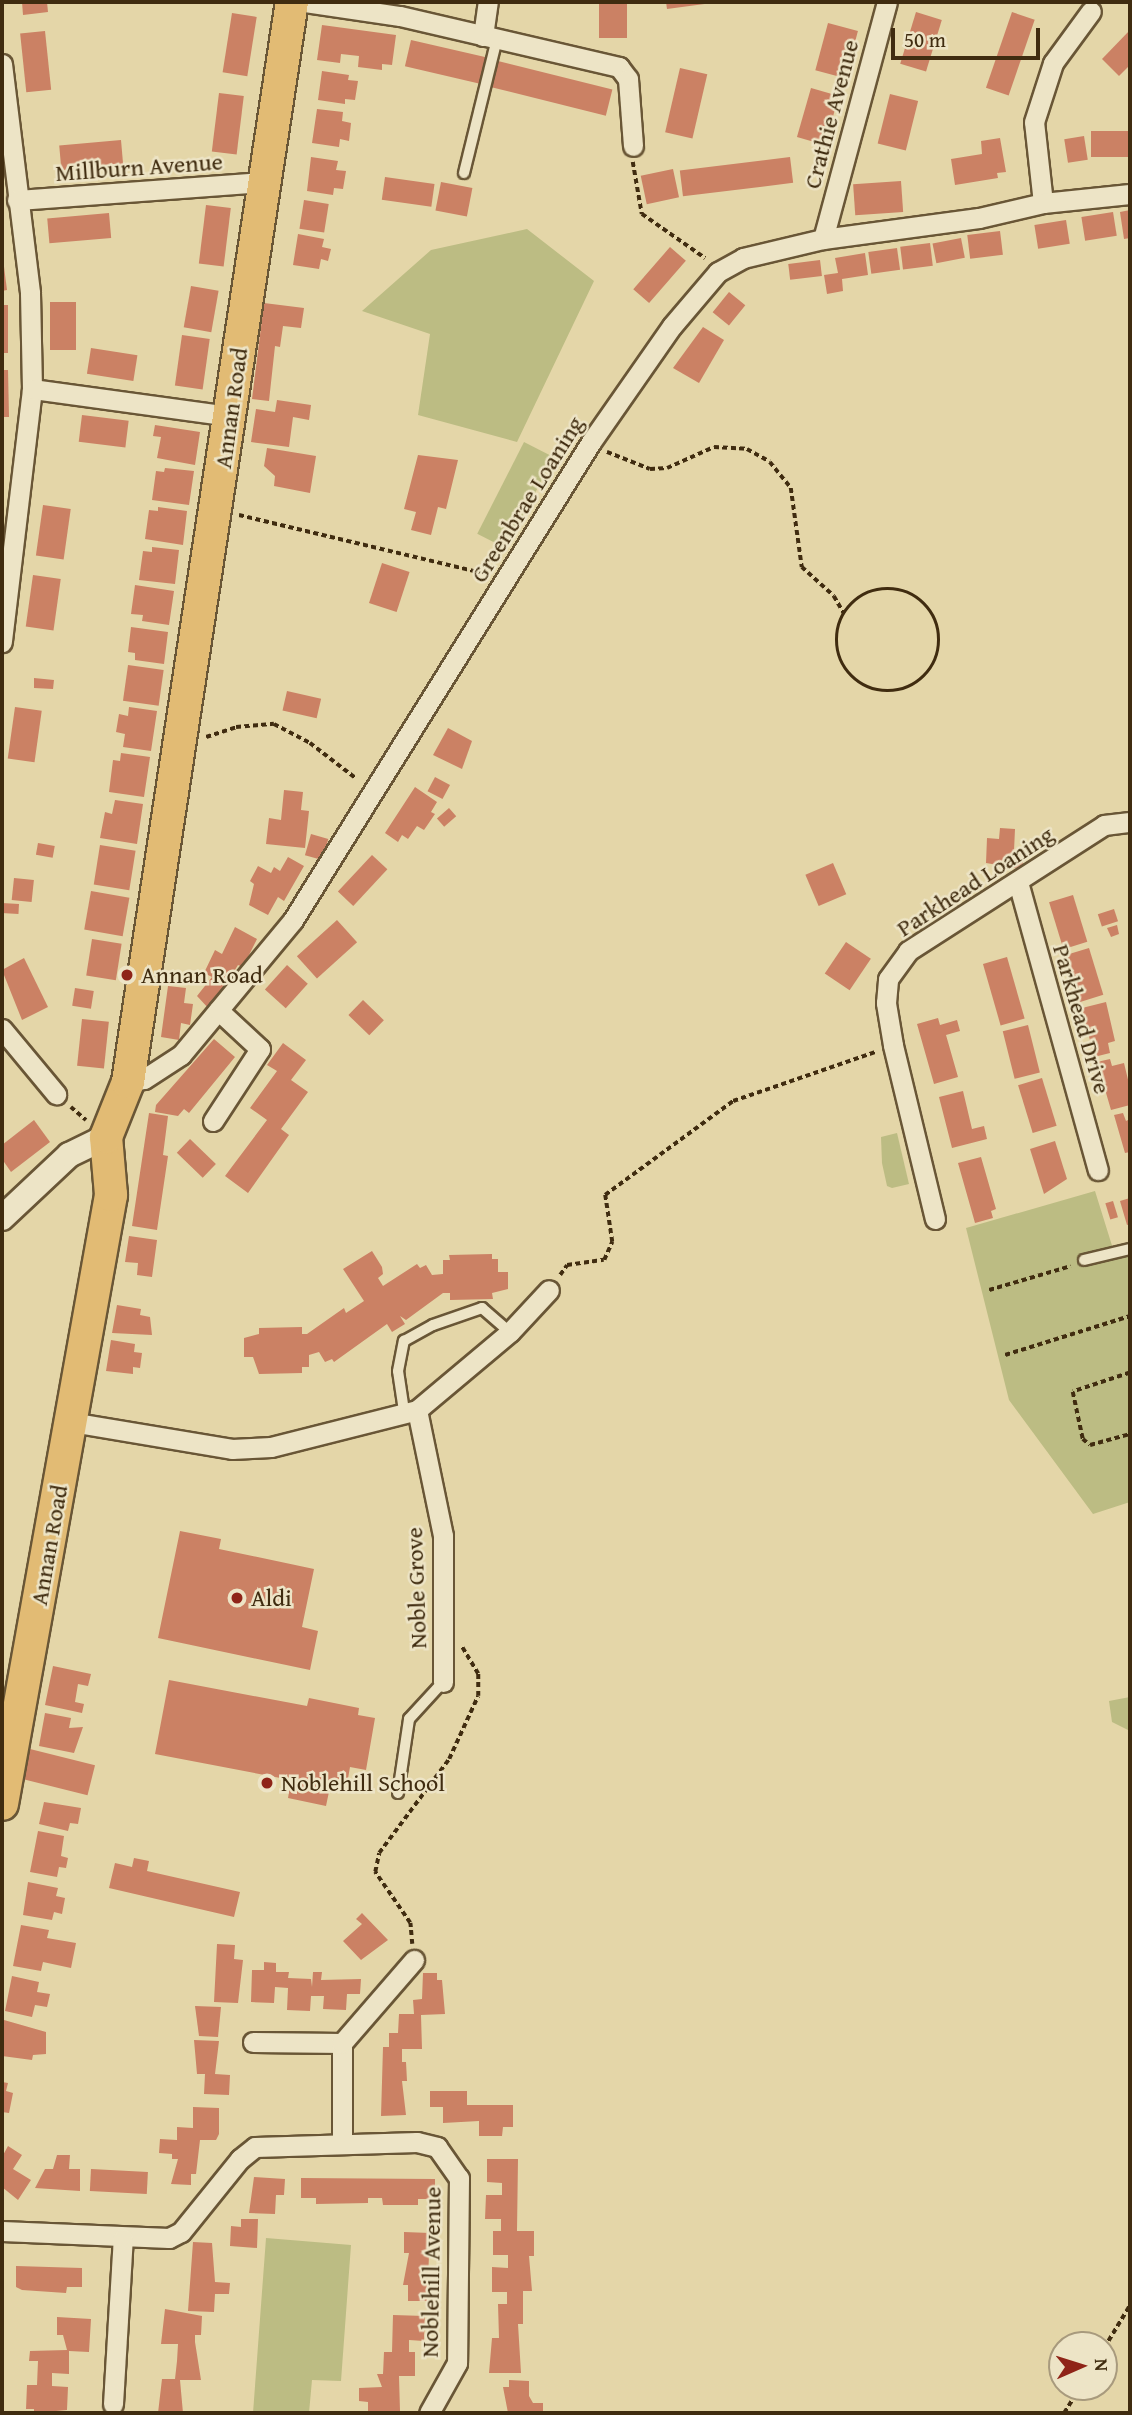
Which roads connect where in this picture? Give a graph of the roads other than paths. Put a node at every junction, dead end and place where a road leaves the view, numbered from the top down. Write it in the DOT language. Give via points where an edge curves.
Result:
graph roads {
  1 [pos="292,2"];
  2 [pos="305,2"];
  3 [pos="488,2"];
  4 [pos="887,2"];
  5 [pos="1091,11"];
  6 [pos="490,38"];
  7 [pos="2,64"];
  8 [pos="633,146"];
  9 [pos="464,173"];
  10 [pos="263,182"];
  11 [pos="1130,194"];
  12 [pos="17,200"];
  13 [pos="1043,203"];
  14 [pos="822,239"];
  15 [pos="32,389"];
  16 [pos="230,416"];
  17 [pos="2,642"];
  18 [pos="1130,822"];
  19 [pos="1018,882"];
  20 [pos="218,1010"];
  21 [pos="2,1030"];
  22 [pos="128,1082"];
  23 [pos="56,1094"];
  24 [pos="213,1121"];
  25 [pos="106,1137"];
  26 [pos="1098,1170"];
  27 [pos="2,1218"];
  28 [pos="935,1219"];
  29 [pos="1130,1249"];
  30 [pos="1084,1260"];
  31 [pos="549,1290"];
  32 [pos="510,1332"];
  33 [pos="411,1410"];
  34 [pos="71,1422"];
  35 [pos="443,1682"];
  36 [pos="398,1793"];
  37 [pos="2,1804"];
  38 [pos="414,1960"];
  39 [pos="253,2042"];
  40 [pos="342,2043"];
  41 [pos="342,2143"];
  42 [pos="2,2231"];
  43 [pos="123,2238"];
  44 [pos="113,2404"];
  45 [pos="429,2413"];
  1 -- 10 [label="main road, Annan Road"];
  2 -- 6 [label="street" via="400,16"];
  3 -- 6 [label="street"];
  4 -- 14 [label="street, Crathie Avenue"];
  5 -- 13 [label="street" via="1053,63 1034,122"];
  6 -- 8 [label="street" via="619,67 628,79"];
  6 -- 9 [label="lane"];
  7 -- 12 [label="street"];
  10 -- 12 [label="street, Millburn Avenue"];
  10 -- 16 [label="main road, Annan Road"];
  11 -- 13 [label="street, Greenbrae Loaning"];
  12 -- 15 [label="street" via="30,293"];
  13 -- 14 [label="street, Greenbrae Loaning" via="979,218"];
  14 -- 20 [label="street, Greenbrae Loaning" via="743,258 718,272 672,326 591,442 293,920"];
  15 -- 16 [label="street"];
  15 -- 17 [label="street"];
  16 -- 22 [label="main road, Annan Road"];
  18 -- 19 [label="street, Parkhead Loaning" via="1104,825"];
  19 -- 26 [label="street, Parkhead Drive"];
  19 -- 28 [label="street, Parkhead Loaning" via="908,951 888,979 886,1003 893,1045"];
  20 -- 22 [label="street, Greenbrae Loaning" via="181,1055 144,1079"];
  20 -- 24 [label="street" via="260,1049"];
  21 -- 23 [label="street"];
  22 -- 25 [label="main road, Annan Road"];
  25 -- 27 [label="street" via="69,1155"];
  25 -- 34 [label="main road, Annan Road" via="111,1195"];
  29 -- 30 [label="lane"];
  31 -- 32 [label="street"];
  32 -- 33 [label="street"];
  32 -- 33 [label="lane" via="482,1308 404,1341 398,1371"];
  33 -- 34 [label="street" via="271,1447 232,1449"];
  33 -- 35 [label="street, Noble Grove" via="443,1536"];
  34 -- 37 [label="main road, Annan Road"];
  35 -- 36 [label="lane" via="409,1719"];
  38 -- 40 [label="street"];
  39 -- 40 [label="street"];
  40 -- 41 [label="street"];
  41 -- 43 [label="street, Noblehill Avenue" via="255,2147 181,2232 169,2238"];
  41 -- 45 [label="street, Noblehill Avenue" via="417,2142 438,2147 459,2178 457,2362"];
  42 -- 43 [label="street, Noblehill Avenue"];
  43 -- 44 [label="street"];
}
